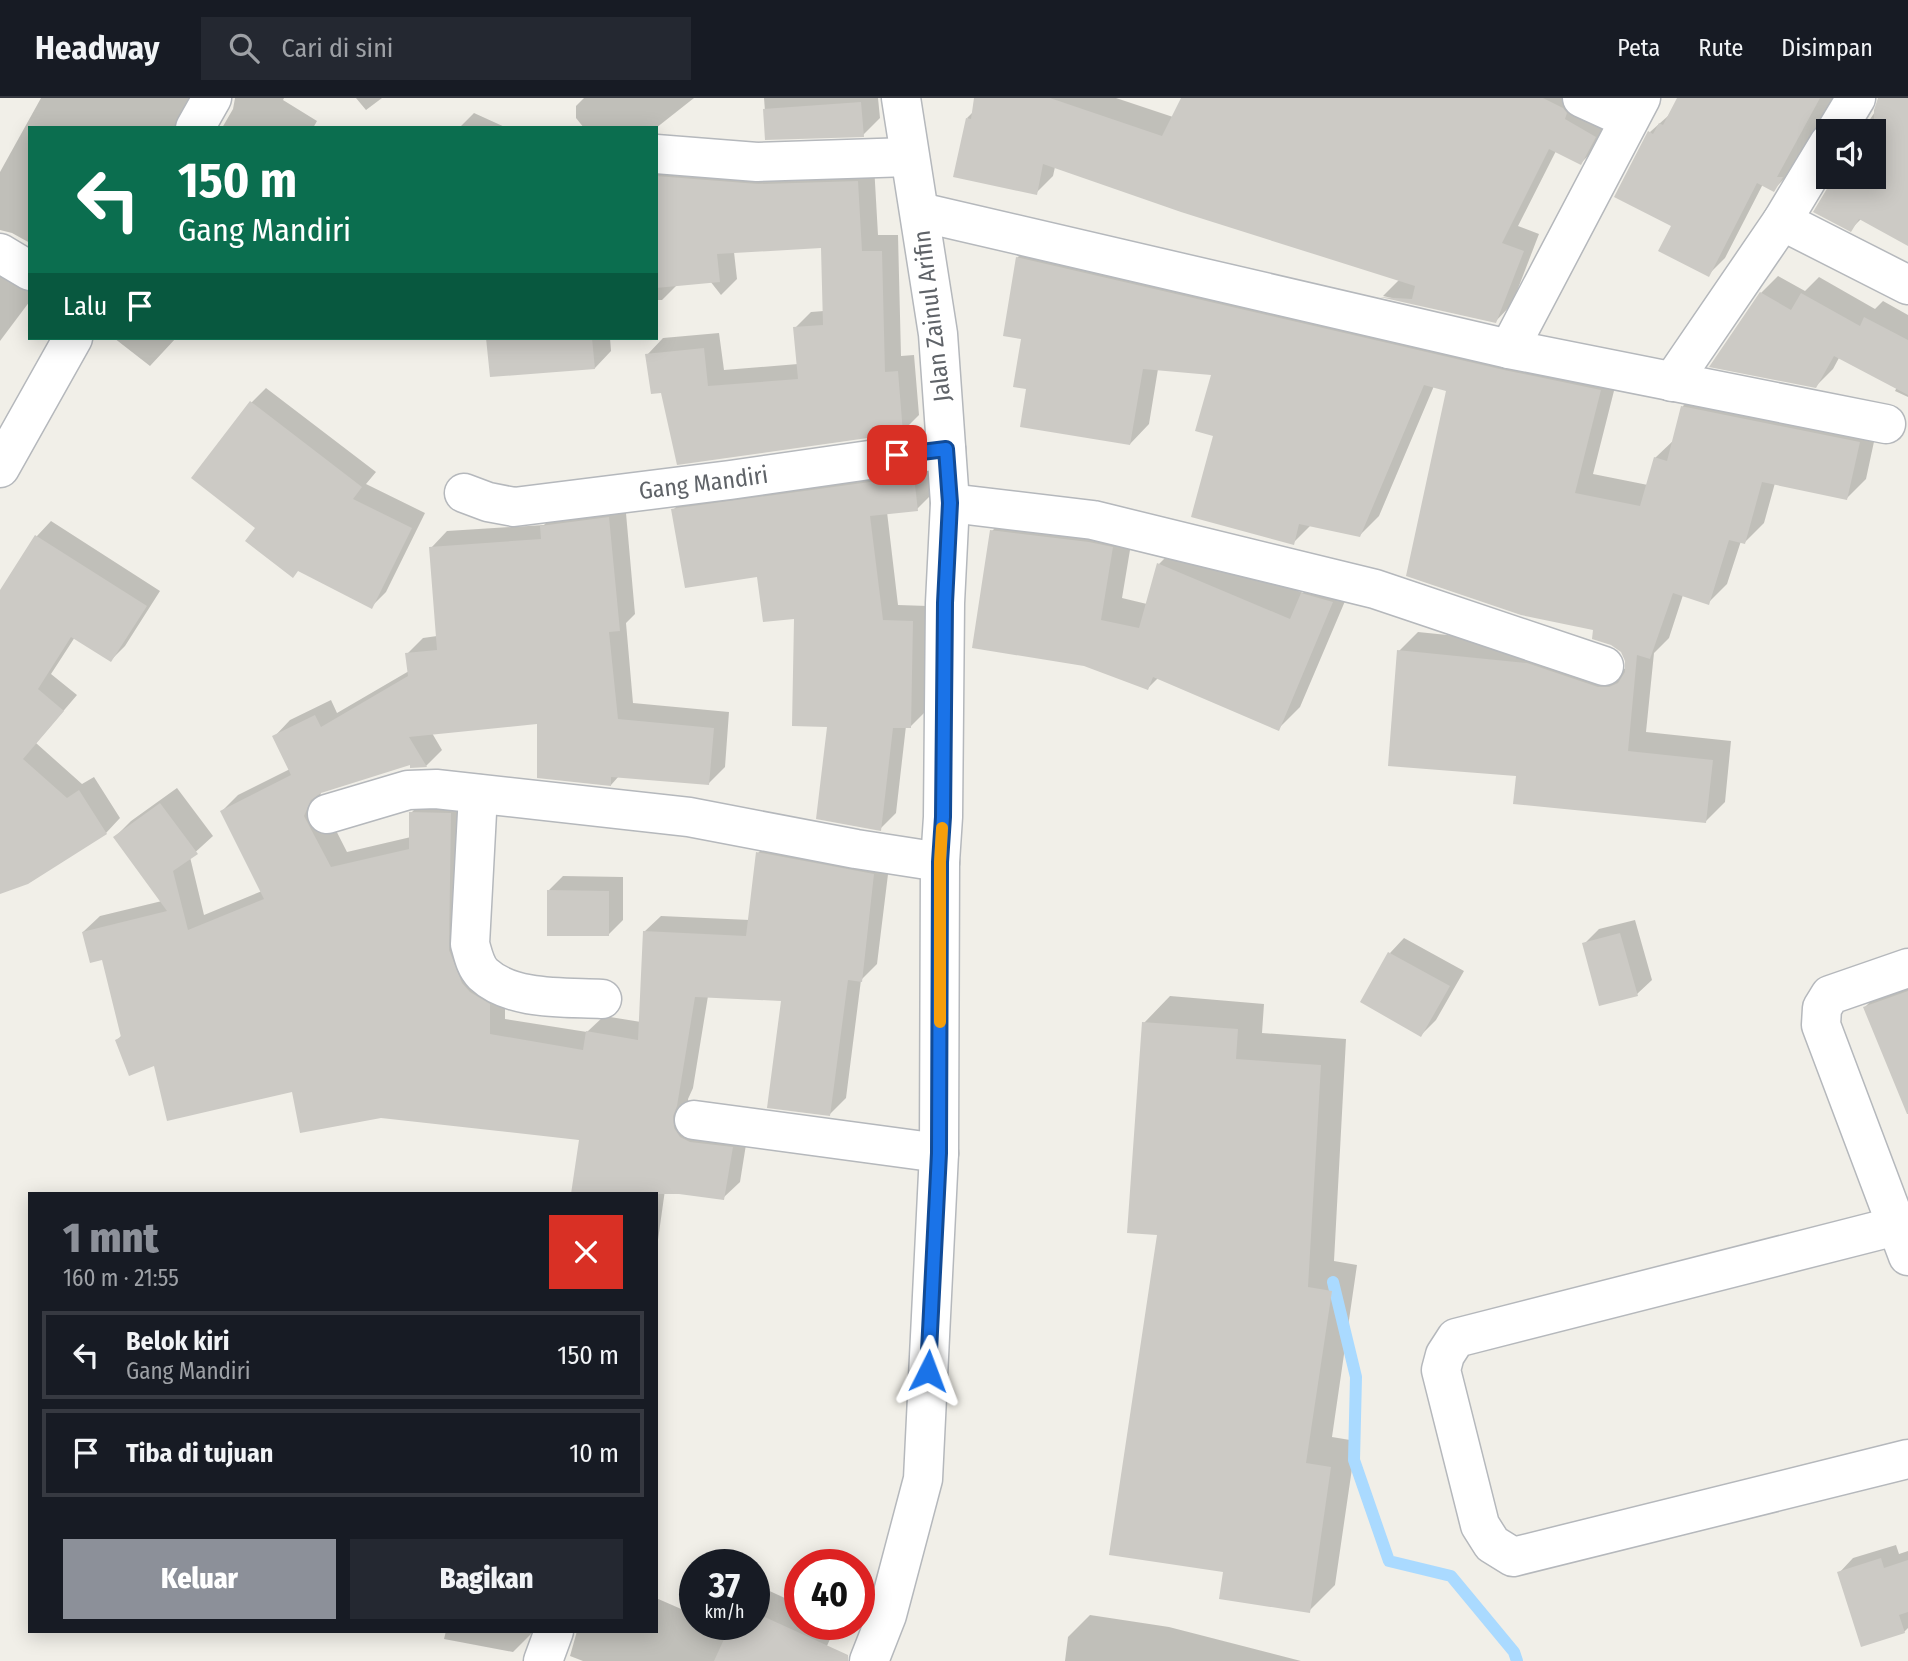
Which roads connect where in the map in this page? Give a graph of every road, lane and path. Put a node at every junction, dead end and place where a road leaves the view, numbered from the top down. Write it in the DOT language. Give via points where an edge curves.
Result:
graph roads {
  1 [pos="212,98"];
  2 [pos="901,98"];
  3 [pos="1582,98"];
  4 [pos="1856,98"];
  5 [pos="1635,109"];
  6 [pos="1843,119"];
  7 [pos="196,126"];
  8 [pos="658,154"];
  9 [pos="909,157"];
  10 [pos="1816,164"];
  11 [pos="920,212"];
  12 [pos="1782,220"];
  13 [pos="0,253"];
  14 [pos="28,270"];
  15 [pos="1908,285"];
  16 [pos="72,340"];
  17 [pos="1509,349"];
  18 [pos="1672,382"];
  19 [pos="1886,424"];
  20 [pos="946,449"];
  21 [pos="0,468"];
  22 [pos="464,493"];
  23 [pos="950,503"];
  24 [pos="1604,666"];
  25 [pos="478,794"];
  26 [pos="327,814"];
  27 [pos="940,862"];
  28 [pos="1908,968"];
  29 [pos="602,999"];
  30 [pos="694,1120"];
  31 [pos="939,1153"];
  32 [pos="1902,1241"];
  33 [pos="1908,1459"];
  34 [pos="553,1633"];
  35 [pos="543,1661"];
  36 [pos="869,1661"];
  1 -- 7 [label="street"];
  2 -- 9 [label="street, Jalan Zainul Arifin"];
  3 -- 5 [label="street"];
  4 -- 6 [label="street"];
  5 -- 17 [label="street"];
  8 -- 9 [label="street" via="757,162"];
  9 -- 11 [label="street, Jalan Zainul Arifin"];
  10 -- 12 [label="street"];
  11 -- 17 [label="street"];
  11 -- 20 [label="street, Jalan Zainul Arifin" via="938,334"];
  12 -- 15 [label="street"];
  12 -- 18 [label="street"];
  13 -- 14 [label="street"];
  16 -- 21 [label="street"];
  17 -- 18 [label="street"];
  18 -- 19 [label="street"];
  20 -- 22 [label="street, Gang Mandiri" via="514,507"];
  20 -- 23 [label="street, Jalan Zainul Arifin"];
  23 -- 24 [label="street" via="1093,520 1375,589"];
  23 -- 27 [label="street, Jalan Zainul Arifin"];
  25 -- 26 [label="street" via="408,790"];
  25 -- 27 [label="street" via="689,817"];
  25 -- 29 [label="street" via="470,944 475,963 483,974 518,991"];
  27 -- 31 [label="street, Jalan Zainul Arifin"];
  28 -- 32 [label="street" via="1830,995 1822,1008 1821,1025"];
  30 -- 31 [label="street"];
  31 -- 36 [label="street, Jalan Zainul Arifin" via="923,1479 887,1615"];
  32 -- 33 [label="street" via="1456,1338 1441,1370 1480,1525 1492,1544 1513,1557"];
  34 -- 35 [label="street"];
}
